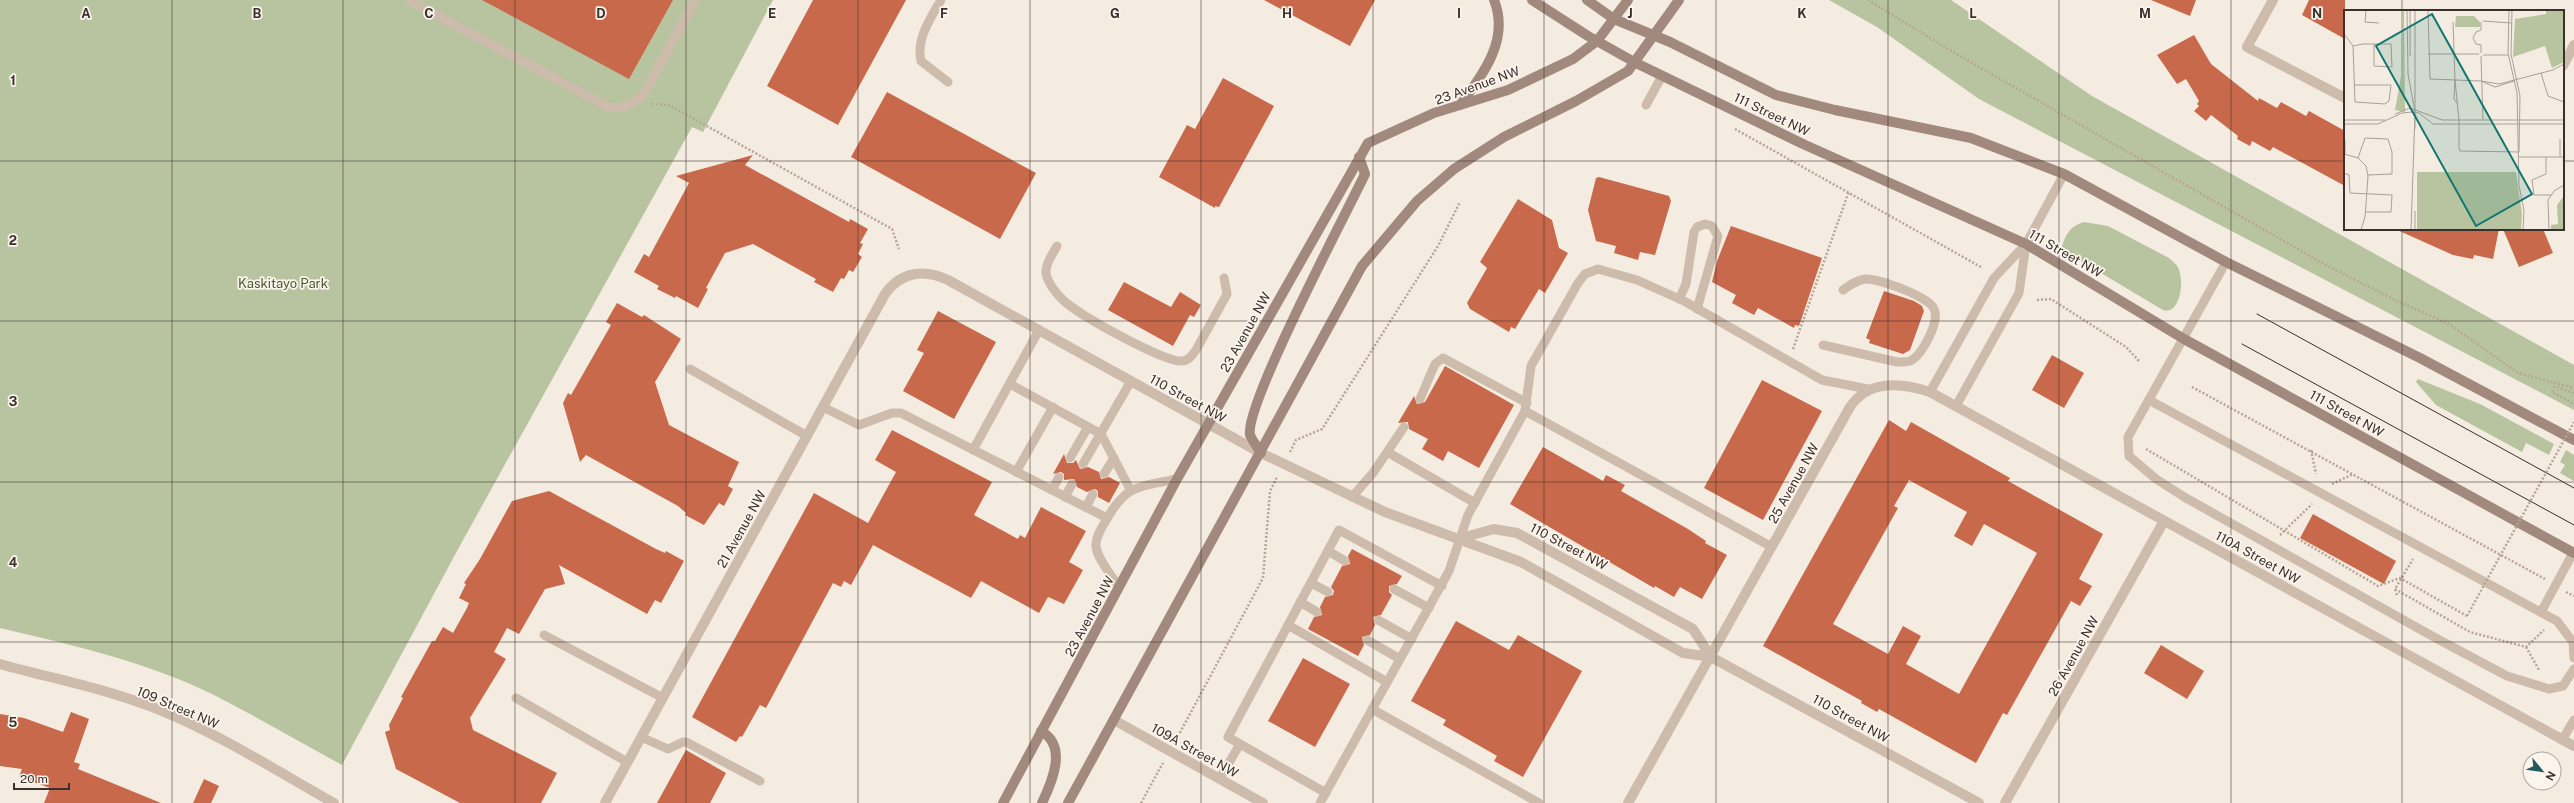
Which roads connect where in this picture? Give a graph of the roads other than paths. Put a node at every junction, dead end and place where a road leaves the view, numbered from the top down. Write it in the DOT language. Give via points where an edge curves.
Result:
graph roads {
  1 [pos="409,0"];
  2 [pos="695,0"];
  3 [pos="941,0"];
  4 [pos="1494,0"];
  5 [pos="1532,0"];
  6 [pos="1588,0"];
  7 [pos="1628,0"];
  8 [pos="1679,0"];
  9 [pos="2273,0"];
  10 [pos="1614,19"];
  11 [pos="1654,37"];
  12 [pos="1597,41"];
  13 [pos="2574,45"];
  14 [pos="1636,63"];
  15 [pos="2564,64"];
  16 [pos="1662,76"];
  17 [pos="948,82"];
  18 [pos="2344,97"];
  19 [pos="1460,105"];
  20 [pos="1646,105"];
  21 [pos="1359,157"];
  22 [pos="2064,174"];
  23 [pos="2026,244"];
  24 [pos="1057,246"];
  25 [pos="2226,262"];
  26 [pos="908,275"];
  27 [pos="1224,278"];
  28 [pos="1843,290"];
  29 [pos="1679,299"];
  30 [pos="1697,309"];
  31 [pos="1039,330"];
  32 [pos="2184,338"];
  33 [pos="1823,345"];
  34 [pos="690,369"];
  35 [pos="1131,381"];
  36 [pos="1010,384"];
  37 [pos="1868,389"];
  38 [pos="1930,392"];
  39 [pos="1420,399"];
  40 [pos="2149,400"];
  41 [pos="1956,406"];
  42 [pos="823,407"];
  43 [pos="1052,407"];
  44 [pos="1526,407"];
  45 [pos="1209,424"];
  46 [pos="1088,427"];
  47 [pos="1404,427"];
  48 [pos="1101,434"];
  49 [pos="807,436"];
  50 [pos="2574,440"];
  51 [pos="973,450"];
  52 [pos="1261,453"];
  53 [pos="1388,453"];
  54 [pos="1070,458"];
  55 [pos="1114,458"];
  56 [pos="1083,464"];
  57 [pos="1016,472"];
  58 [pos="1104,474"];
  59 [pos="1059,477"];
  60 [pos="1177,479"];
  61 [pos="1072,484"];
  62 [pos="1130,489"];
  63 [pos="1052,490"];
  64 [pos="1093,494"];
  65 [pos="1065,497"];
  66 [pos="1352,497"];
  67 [pos="1474,503"];
  68 [pos="1086,507"];
  69 [pos="1107,518"];
  70 [pos="2164,521"];
  71 [pos="1461,538"];
  72 [pos="1772,547"];
  73 [pos="1328,551"];
  74 [pos="2574,553"];
  75 [pos="1345,561"];
  76 [pos="1311,583"];
  77 [pos="1442,586"];
  78 [pos="1119,587"];
  79 [pos="1394,589"];
  80 [pos="1328,592"];
  81 [pos="1300,602"];
  82 [pos="1429,608"];
  83 [pos="1317,612"];
  84 [pos="2541,612"];
  85 [pos="1378,620"];
  86 [pos="1288,625"];
  87 [pos="544,634"];
  88 [pos="1412,639"];
  89 [pos="1367,640"];
  90 [pos="1711,656"];
  91 [pos="2574,658"];
  92 [pos="1400,659"];
  93 [pos="0,664"];
  94 [pos="2574,669"];
  95 [pos="1387,682"];
  96 [pos="516,698"];
  97 [pos="663,698"];
  98 [pos="1372,708"];
  99 [pos="1114,720"];
  100 [pos="2574,720"];
  101 [pos="1041,731"];
  102 [pos="641,737"];
  103 [pos="2562,740"];
  104 [pos="1240,744"];
  105 [pos="2574,746"];
  106 [pos="627,762"];
  107 [pos="1220,778"];
  108 [pos="760,781"];
  109 [pos="1015,781"];
  110 [pos="1326,793"];
  111 [pos="334,803"];
  112 [pos="605,803"];
  113 [pos="1002,803"];
  114 [pos="1009,803"];
  115 [pos="1042,803"];
  116 [pos="1068,803"];
  117 [pos="1263,803"];
  118 [pos="1320,803"];
  119 [pos="1539,803"];
  120 [pos="1628,803"];
  121 [pos="1979,803"];
  122 [pos="2005,803"];
  1 -- 2 [label="lane" via="610,108 635,104 645,92"];
  3 -- 17 [label="lane" via="925,28 918,49 921,61"];
  4 -- 19 [label="main road" via="1498,41 1487,69"];
  5 -- 12 [label="main road, 111 Street NW"];
  6 -- 10 [label="main road, 111 Street NW"];
  7 -- 10 [label="main road, 23 Avenue NW"];
  8 -- 11 [label="main road"];
  9 -- 18 [label="street" via="2247,47"];
  10 -- 11 [label="main road, 111 Street NW"];
  10 -- 12 [label="main road, 23 Avenue NW"];
  11 -- 14 [label="main road"];
  11 -- 22 [label="main road, 111 Street NW" via="1670,42 1776,95 1971,138"];
  12 -- 14 [label="main road, 111 Street NW"];
  12 -- 19 [label="main road, 23 Avenue NW" via="1573,59 1523,83"];
  13 -- 15 [label="street"];
  14 -- 16 [label="main road, 111 Street NW"];
  14 -- 52 [label="main road" via="1628,71 1576,101 1504,137 1454,169 1417,201 1362,266"];
  16 -- 20 [label="lane"];
  16 -- 23 [label="main road, 111 Street NW" via="1803,144"];
  19 -- 21 [label="main road, 23 Avenue NW" via="1368,143"];
  21 -- 45 [label="main road, 23 Avenue NW"];
  21 -- 52 [label="main road" via="1365,174 1282,344 1252,417 1250,434"];
  22 -- 23 [label="lane"];
  22 -- 25 [label="main road, 111 Street NW"];
  23 -- 32 [label="main road, 111 Street NW"];
  23 -- 38 [label="lane" via="1994,278"];
  23 -- 41 [label="lane" via="2019,293"];
  24 -- 27 [label="lane" via="1046,271 1049,282 1064,301 1151,352 1174,361 1184,361 1196,350 1227,294"];
  25 -- 32 [label="lane"];
  25 -- 50 [label="main road, 111 Street NW" via="2420,358"];
  26 -- 31 [label="street, 110 Street NW" via="920,273 939,276"];
  26 -- 42 [label="street, 21 Avenue NW" via="892,284"];
  28 -- 33 [label="lane" via="1858,280 1866,279 1900,290 1932,304 1935,310 1935,324 1919,354 1907,362"];
  29 -- 30 [label="lane"];
  29 -- 30 [label="lane" via="1686,284 1694,232 1705,224 1712,226 1718,236"];
  29 -- 44 [label="lane" via="1605,269 1592,270 1585,274 1532,366"];
  30 -- 37 [label="lane" via="1822,380"];
  31 -- 35 [label="street, 110 Street NW"];
  31 -- 36 [label="lane"];
  32 -- 40 [label="lane"];
  32 -- 74 [label="main road, 111 Street NW"];
  34 -- 49 [label="lane"];
  35 -- 45 [label="street, 110 Street NW"];
  35 -- 48 [label="lane"];
  36 -- 43 [label="lane"];
  36 -- 51 [label="lane"];
  37 -- 38 [label="street" via="1898,385 1913,386"];
  37 -- 72 [label="street, 25 Avenue NW" via="1857,396 1850,407"];
  38 -- 41 [label="street, 110A Street NW"];
  39 -- 44 [label="lane" via="1435,364 1442,358"];
  40 -- 84 [label="lane"];
  40 -- 94 [label="lane" via="2128,437 2129,456 2156,480 2368,602 2507,676 2549,689 2563,686"];
  41 -- 70 [label="street, 110A Street NW"];
  42 -- 49 [label="street, 21 Avenue NW"];
  42 -- 51 [label="lane" via="859,425 892,413 901,413"];
  43 -- 46 [label="lane"];
  43 -- 57 [label="lane"];
  44 -- 67 [label="lane"];
  44 -- 72 [label="lane"];
  45 -- 52 [label="street, 110 Street NW"];
  45 -- 60 [label="main road, 23 Avenue NW"];
  46 -- 48 [label="lane"];
  46 -- 54 [label="lane"];
  47 -- 53 [label="lane"];
  48 -- 55 [label="lane"];
  48 -- 56 [label="lane"];
  49 -- 97 [label="street, 21 Avenue NW"];
  51 -- 57 [label="lane"];
  52 -- 66 [label="street, 110 Street NW"];
  52 -- 99 [label="main road"];
  53 -- 66 [label="lane"];
  53 -- 67 [label="lane"];
  55 -- 58 [label="lane"];
  55 -- 62 [label="lane"];
  57 -- 63 [label="lane"];
  59 -- 63 [label="lane"];
  60 -- 62 [label="lane"];
  60 -- 78 [label="main road, 23 Avenue NW"];
  61 -- 65 [label="lane"];
  62 -- 69 [label="lane" via="1122,495"];
  63 -- 65 [label="lane"];
  64 -- 68 [label="lane"];
  65 -- 68 [label="lane"];
  66 -- 71 [label="street, 110 Street NW" via="1434,532"];
  67 -- 71 [label="lane"];
  68 -- 69 [label="lane"];
  69 -- 78 [label="lane" via="1096,546"];
  70 -- 103 [label="street, 110A Street NW"];
  70 -- 122 [label="street, 26 Avenue NW"];
  71 -- 77 [label="lane"];
  71 -- 90 [label="street, 110 Street NW" via="1521,562 1683,653"];
  71 -- 90 [label="street, 110 Street NW" via="1494,529 1524,536 1693,629"];
  72 -- 90 [label="street, 25 Avenue NW"];
  73 -- 75 [label="lane"];
  73 -- 76 [label="lane"];
  73 -- 77 [label="lane" via="1339,530"];
  74 -- 84 [label="lane"];
  76 -- 80 [label="lane"];
  76 -- 81 [label="lane"];
  77 -- 82 [label="lane"];
  78 -- 101 [label="main road, 23 Avenue NW"];
  79 -- 82 [label="lane"];
  81 -- 83 [label="lane"];
  81 -- 86 [label="lane"];
  82 -- 88 [label="lane"];
  84 -- 91 [label="lane" via="2557,621 2573,642"];
  85 -- 88 [label="lane"];
  86 -- 95 [label="lane"];
  86 -- 104 [label="lane" via="1228,737"];
  87 -- 97 [label="lane"];
  88 -- 92 [label="lane"];
  89 -- 92 [label="lane"];
  90 -- 120 [label="street, 25 Avenue NW"];
  90 -- 121 [label="street, 110 Street NW"];
  92 -- 95 [label="lane"];
  93 -- 111 [label="street, 109 Street NW" via="73,682 159,710 221,739"];
  95 -- 98 [label="lane"];
  96 -- 106 [label="lane"];
  97 -- 102 [label="street, 21 Avenue NW"];
  98 -- 110 [label="lane"];
  98 -- 119 [label="lane"];
  99 -- 107 [label="street, 109A Street NW"];
  99 -- 116 [label="main road"];
  100 -- 103 [label="lane"];
  101 -- 109 [label="main road, 23 Avenue NW"];
  101 -- 115 [label="main road" via="1049,735 1057,753 1053,780"];
  102 -- 106 [label="street, 21 Avenue NW"];
  102 -- 108 [label="lane" via="668,749 686,742"];
  103 -- 105 [label="street, 110A Street NW"];
  104 -- 107 [label="lane"];
  104 -- 110 [label="lane"];
  106 -- 112 [label="street, 21 Avenue NW"];
  107 -- 117 [label="street, 109A Street NW"];
  109 -- 113 [label="main road, 23 Avenue NW"];
  109 -- 114 [label="main road"];
  110 -- 118 [label="lane"];
}
